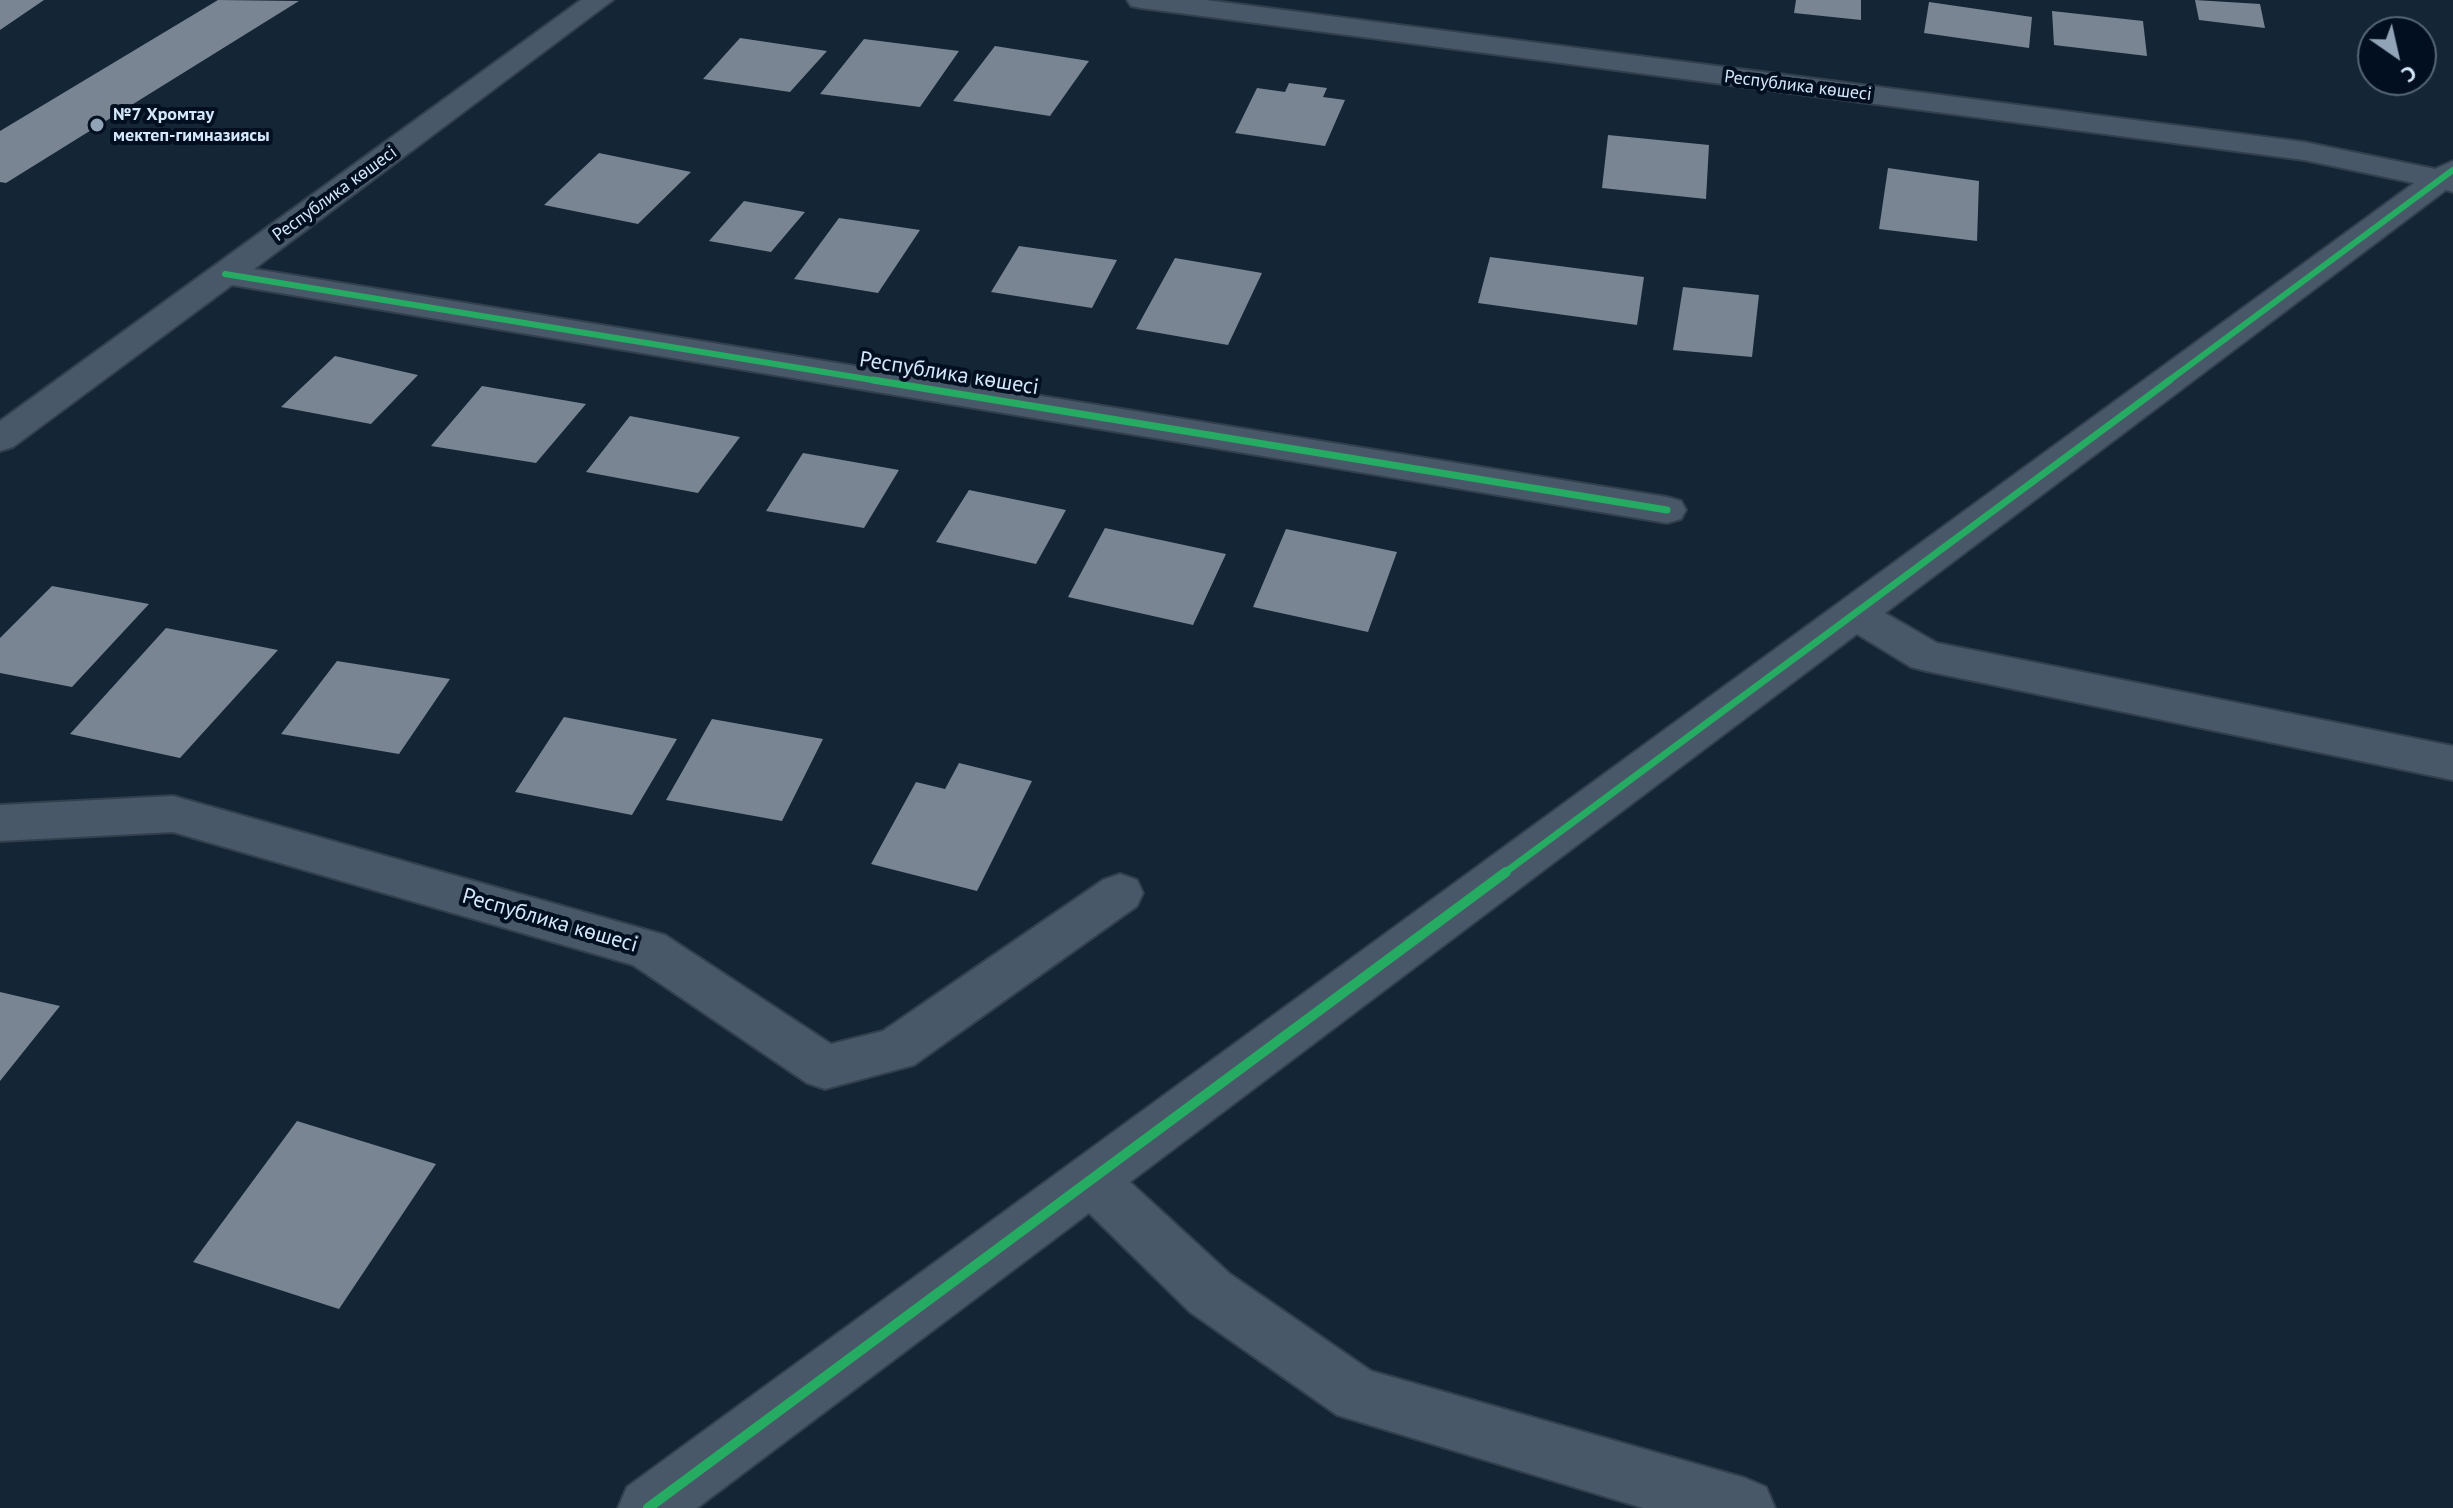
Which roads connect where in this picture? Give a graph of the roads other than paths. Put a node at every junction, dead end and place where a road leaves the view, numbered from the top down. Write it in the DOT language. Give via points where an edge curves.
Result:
graph roads {
  1 [pos="599,0"];
  2 [pos="1141,0"];
  3 [pos="2448,177"];
  4 [pos="225,274"];
  5 [pos="0,439"];
  6 [pos="1667,510"];
  7 [pos="1854,613"];
  8 [pos="2453,763"];
  9 [pos="0,823"];
  10 [pos="1120,893"];
  11 [pos="1091,1180"];
  12 [pos="648,1508"];
  13 [pos="1745,1508"];
  1 -- 4 [label="street, Республика көшесі"];
  2 -- 3 [label="street, Республика көшесі" via="2304,151"];
  3 -- 7 [label="street"];
  4 -- 5 [label="street, Республика көшесі"];
  4 -- 6 [label="street, Республика көшесі"];
  7 -- 8 [label="street" via="1926,656"];
  7 -- 11 [label="street"];
  9 -- 10 [label="street, Республика көшесі" via="173,814 648,949 825,1067 896,1050"];
  11 -- 12 [label="street"];
  11 -- 13 [label="street" via="1210,1293 1357,1395"];
}
